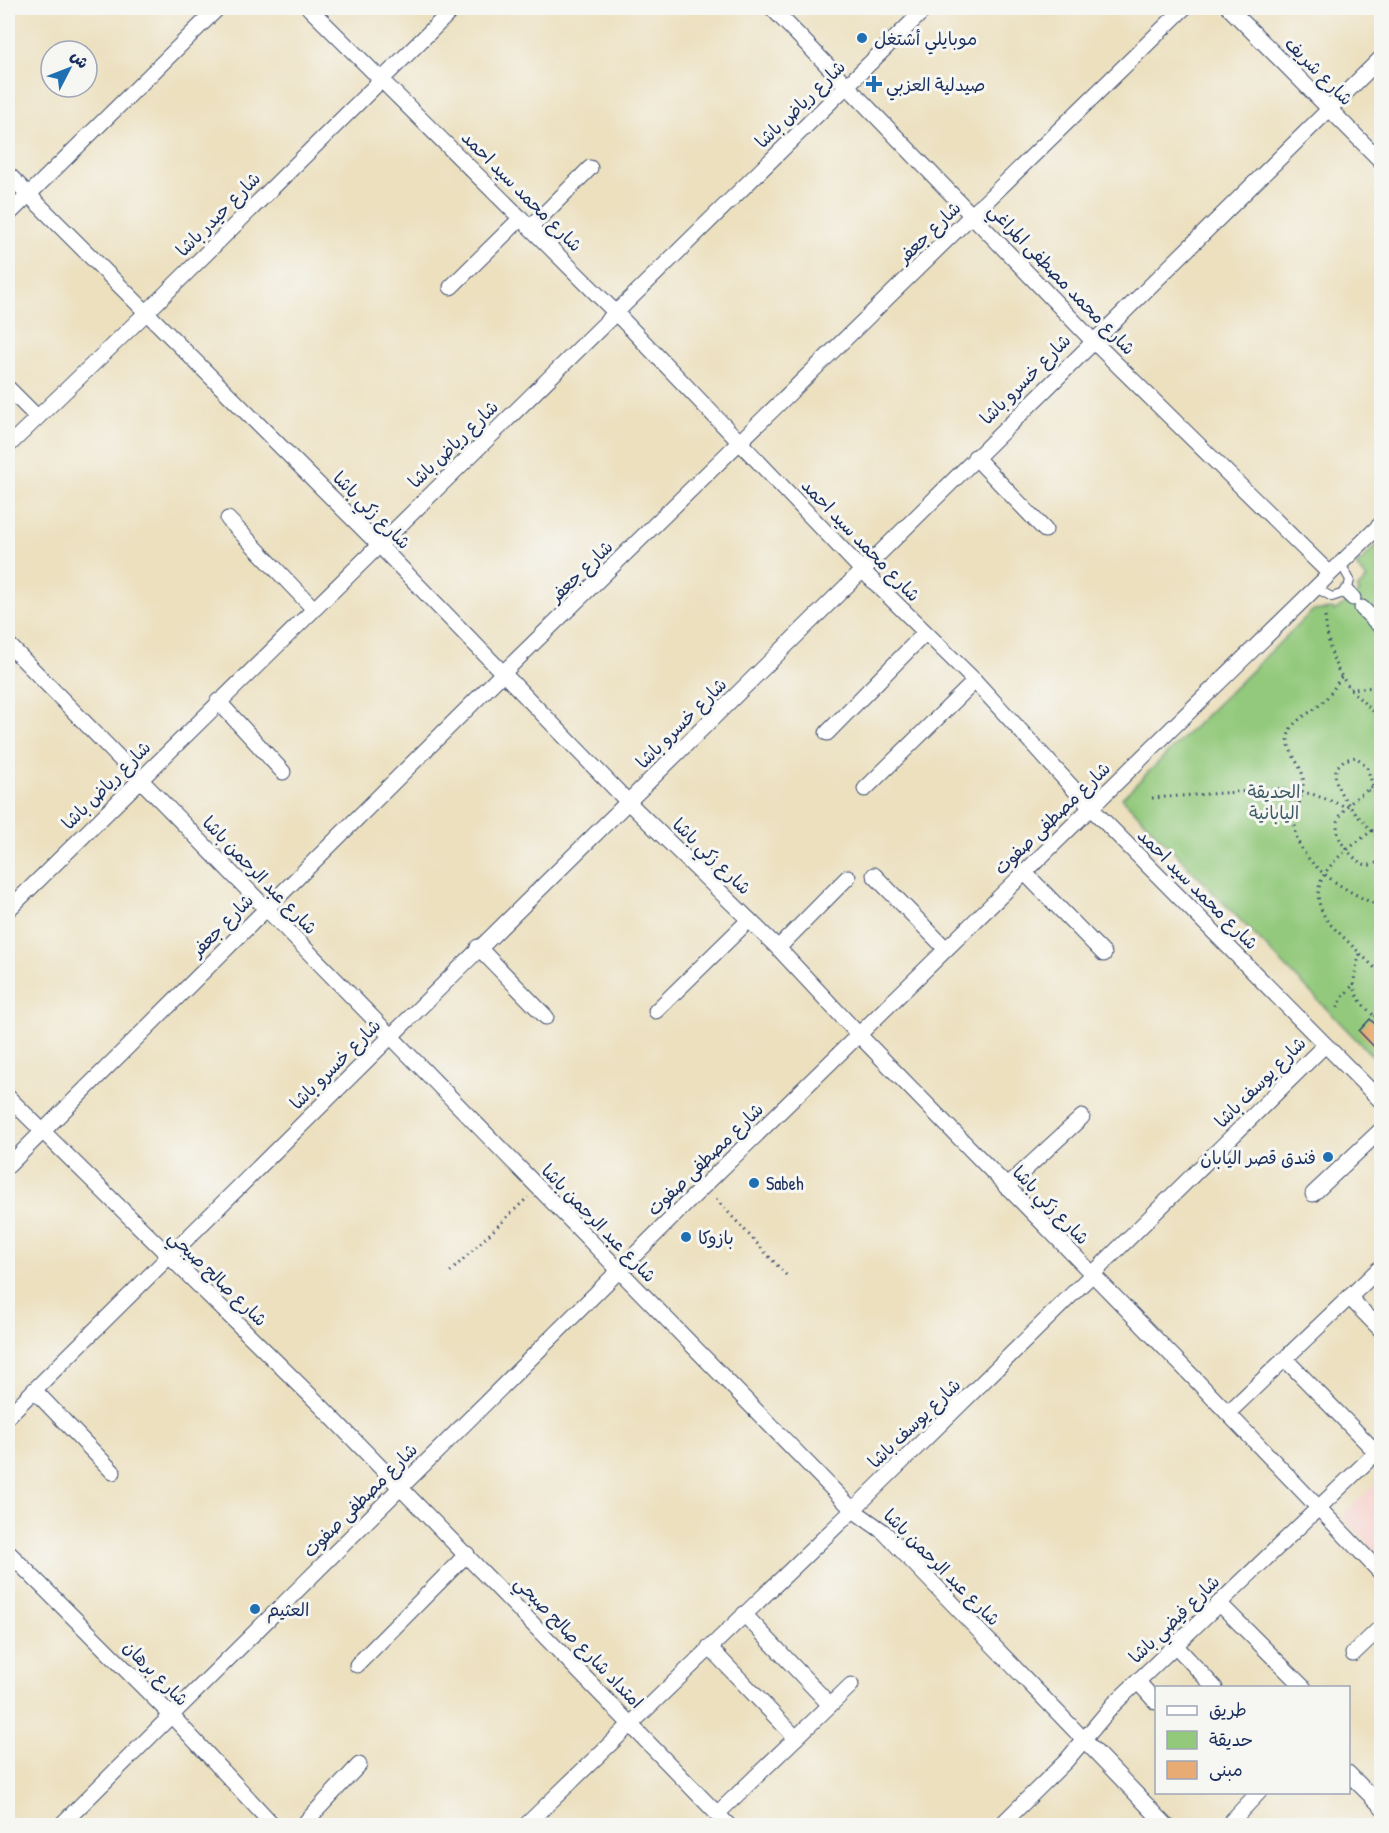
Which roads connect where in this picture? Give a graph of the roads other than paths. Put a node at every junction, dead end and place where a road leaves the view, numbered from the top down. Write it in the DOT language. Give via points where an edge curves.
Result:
graph roads {
  1 [pos="218,8"];
  2 [pos="309,8"];
  3 [pos="454,8"];
  4 [pos="772,8"];
  5 [pos="926,8"];
  6 [pos="1184,8"];
  7 [pos="1229,8"];
  8 [pos="1382,57"];
  9 [pos="381,80"];
  10 [pos="846,86"];
  11 [pos="1329,109"];
  12 [pos="1382,162"];
  13 [pos="590,168"];
  14 [pos="8,174"];
  15 [pos="28,195"];
  16 [pos="8,215"];
  17 [pos="973,216"];
  18 [pos="526,222"];
  19 [pos="451,287"];
  20 [pos="146,313"];
  21 [pos="616,313"];
  22 [pos="1092,340"];
  23 [pos="8,388"];
  24 [pos="37,417"];
  25 [pos="740,443"];
  26 [pos="8,446"];
  27 [pos="975,457"];
  28 [pos="228,519"];
  29 [pos="1382,523"];
  30 [pos="1045,530"];
  31 [pos="378,544"];
  32 [pos="1340,562"];
  33 [pos="861,569"];
  34 [pos="1329,573"];
  35 [pos="1314,587"];
  36 [pos="1354,599"];
  37 [pos="313,608"];
  38 [pos="1382,628"];
  39 [pos="925,633"];
  40 [pos="8,644"];
  41 [pos="503,673"];
  42 [pos="975,681"];
  43 [pos="218,701"];
  44 [pos="827,733"];
  45 [pos="283,772"];
  46 [pos="139,779"];
  47 [pos="865,789"];
  48 [pos="629,803"];
  49 [pos="1091,808"];
  50 [pos="1024,872"];
  51 [pos="874,875"];
  52 [pos="848,876"];
  53 [pos="266,909"];
  54 [pos="8,910"];
  55 [pos="749,920"];
  56 [pos="478,947"];
  57 [pos="778,948"];
  58 [pos="946,949"];
  59 [pos="1104,954"];
  60 [pos="656,1011"];
  61 [pos="546,1017"];
  62 [pos="860,1036"];
  63 [pos="390,1037"];
  64 [pos="1325,1045"];
  65 [pos="8,1097"];
  66 [pos="1382,1102"];
  67 [pos="1082,1117"];
  68 [pos="1382,1129"];
  69 [pos="42,1132"];
  70 [pos="8,1166"];
  71 [pos="1006,1187"];
  72 [pos="1313,1194"];
  73 [pos="169,1257"];
  74 [pos="1382,1266"];
  75 [pos="619,1271"];
  76 [pos="1092,1276"];
  77 [pos="1349,1297"];
  78 [pos="1382,1331"];
  79 [pos="1286,1359"];
  80 [pos="34,1390"];
  81 [pos="1228,1413"];
  82 [pos="8,1416"];
  83 [pos="1379,1450"];
  84 [pos="113,1472"];
  85 [pos="400,1488"];
  86 [pos="1318,1509"];
  87 [pos="853,1510"];
  88 [pos="8,1552"];
  89 [pos="467,1554"];
  90 [pos="1382,1575"];
  91 [pos="1219,1604"];
  92 [pos="744,1614"];
  93 [pos="1382,1626"];
  94 [pos="1175,1646"];
  95 [pos="709,1647"];
  96 [pos="1353,1654"];
  97 [pos="357,1665"];
  98 [pos="1137,1682"];
  99 [pos="851,1685"];
  100 [pos="1213,1686"];
  101 [pos="1302,1686"];
  102 [pos="1155,1701"];
  103 [pos="830,1705"];
  104 [pos="171,1715"];
  105 [pos="630,1723"];
  106 [pos="796,1738"];
  107 [pos="1084,1739"];
  108 [pos="359,1765"];
  109 [pos="1350,1775"];
  110 [pos="1257,1794"];
  111 [pos="1382,1807"];
  112 [pos="717,1814"];
  113 [pos="60,1826"];
  114 [pos="274,1826"];
  115 [pos="302,1826"];
  116 [pos="525,1826"];
  117 [pos="729,1826"];
  118 [pos="1000,1826"];
  119 [pos="1167,1826"];
  120 [pos="1227,1826"];
  1 -- 15 [label="street"];
  2 -- 9 [label="street, شارع محمد سيد احمد"];
  3 -- 9 [label="street, شارع حيدر باشا"];
  4 -- 10 [label="street, شارع محمد مصطفى المراغي"];
  5 -- 10 [label="street, شارع رياض باشا"];
  6 -- 17 [label="street, شارع جعفر"];
  7 -- 11 [label="street, شارع شريف"];
  8 -- 11 [label="street, شارع خسرو باشا"];
  9 -- 18 [label="street, شارع محمد سيد احمد"];
  9 -- 20 [label="street, شارع حيدر باشا"];
  10 -- 17 [label="street, شارع محمد مصطفى المراغي"];
  10 -- 21 [label="street, شارع رياض باشا"];
  11 -- 12 [label="street, شارع شريف"];
  11 -- 22 [label="street, شارع خسرو باشا"];
  13 -- 18 [label="street"];
  14 -- 15 [label="street, شارع زكي باشا"];
  15 -- 16 [label="street"];
  15 -- 20 [label="street, شارع زكي باشا"];
  17 -- 22 [label="street, شارع محمد مصطفى المراغي"];
  17 -- 25 [label="street, شارع جعفر"];
  18 -- 19 [label="street"];
  18 -- 21 [label="street, شارع محمد سيد احمد"];
  20 -- 24 [label="street, شارع حيدر باشا"];
  20 -- 31 [label="street, شارع زكي باشا"];
  21 -- 25 [label="street, شارع محمد سيد احمد"];
  21 -- 31 [label="street, شارع رياض باشا"];
  22 -- 27 [label="street, شارع خسرو باشا"];
  22 -- 34 [label="street, شارع محمد مصطفى المراغي"];
  23 -- 24 [label="street"];
  24 -- 26 [label="street, شارع حيدر باشا"];
  25 -- 33 [label="street, شارع محمد سيد احمد"];
  25 -- 41 [label="street, شارع جعفر"];
  27 -- 30 [label="street"];
  27 -- 33 [label="street, شارع خسرو باشا"];
  28 -- 37 [label="street"];
  29 -- 32 [label="street, شارع مصطفى صفوت"];
  31 -- 37 [label="street, شارع رياض باشا"];
  31 -- 41 [label="street, شارع زكي باشا"];
  32 -- 34 [label="street, شارع مصطفى صفوت"];
  32 -- 36 [label="lane"];
  33 -- 39 [label="street, شارع محمد سيد احمد"];
  33 -- 48 [label="street, شارع خسرو باشا"];
  34 -- 35 [label="street, شارع مصطفى صفوت"];
  35 -- 36 [label="lane" via="1332,597"];
  35 -- 49 [label="street, شارع مصطفى صفوت"];
  36 -- 38 [label="street"];
  37 -- 43 [label="street, شارع رياض باشا"];
  39 -- 42 [label="street, شارع محمد سيد احمد"];
  39 -- 44 [label="street"];
  40 -- 46 [label="street, شارع عبد الرحمن باشا"];
  41 -- 48 [label="street, شارع زكي باشا"];
  41 -- 53 [label="street, شارع جعفر"];
  42 -- 47 [label="street"];
  42 -- 49 [label="street, شارع محمد سيد احمد"];
  43 -- 45 [label="street"];
  43 -- 46 [label="street, شارع رياض باشا"];
  46 -- 53 [label="street, شارع عبد الرحمن باشا"];
  46 -- 54 [label="street, شارع رياض باشا"];
  48 -- 55 [label="street, شارع زكي باشا"];
  48 -- 56 [label="street, شارع خسرو باشا"];
  49 -- 50 [label="street, شارع مصطفى صفوت"];
  49 -- 64 [label="street, شارع محمد سيد احمد"];
  50 -- 58 [label="street, شارع مصطفى صفوت"];
  50 -- 59 [label="street"];
  51 -- 58 [label="street"];
  52 -- 57 [label="street"];
  53 -- 63 [label="street, شارع عبد الرحمن باشا"];
  53 -- 69 [label="street, شارع جعفر"];
  55 -- 57 [label="street, شارع زكي باشا"];
  55 -- 60 [label="street"];
  56 -- 61 [label="street"];
  56 -- 63 [label="street, شارع خسرو باشا"];
  57 -- 62 [label="street, شارع زكي باشا"];
  58 -- 62 [label="street, شارع مصطفى صفوت"];
  62 -- 71 [label="street, شارع زكي باشا"];
  62 -- 75 [label="street, شارع مصطفى صفوت"];
  63 -- 73 [label="street, شارع خسرو باشا"];
  63 -- 75 [label="street, شارع عبد الرحمن باشا"];
  64 -- 66 [label="street, شارع محمد سيد احمد"];
  64 -- 76 [label="street, شارع يوسف باشا"];
  65 -- 69 [label="street, شارع صالح صبحي"];
  67 -- 71 [label="street"];
  68 -- 72 [label="street"];
  69 -- 70 [label="street, شارع جعفر"];
  69 -- 73 [label="street, شارع صالح صبحي"];
  71 -- 76 [label="street, شارع زكي باشا"];
  73 -- 80 [label="street, شارع خسرو باشا"];
  73 -- 85 [label="street, شارع صالح صبحي"];
  74 -- 77 [label="street"];
  75 -- 85 [label="street, شارع مصطفى صفوت"];
  75 -- 87 [label="street, شارع عبد الرحمن باشا"];
  76 -- 81 [label="street, شارع زكي باشا"];
  76 -- 87 [label="street, شارع يوسف باشا"];
  77 -- 78 [label="street"];
  77 -- 79 [label="street"];
  79 -- 81 [label="street"];
  79 -- 83 [label="street"];
  80 -- 82 [label="street, شارع خسرو باشا"];
  80 -- 84 [label="street"];
  81 -- 86 [label="street, شارع زكي باشا"];
  83 -- 86 [label="street, شارع فيضي باشا"];
  85 -- 89 [label="street, امتداد شارع صالح صبحي"];
  85 -- 104 [label="street, شارع مصطفى صفوت"];
  86 -- 90 [label="street, شارع زكي باشا"];
  86 -- 91 [label="street, شارع فيضي باشا"];
  87 -- 92 [label="street, شارع يوسف باشا"];
  87 -- 107 [label="street, شارع عبد الرحمن باشا" via="897,1545"];
  88 -- 104 [label="street, شارع برهان"];
  89 -- 97 [label="street"];
  89 -- 105 [label="street, امتداد شارع صالح صبحي"];
  91 -- 94 [label="street, شارع فيضي باشا"];
  91 -- 101 [label="street"];
  92 -- 95 [label="street, شارع يوسف باشا"];
  92 -- 103 [label="street"];
  93 -- 96 [label="street"];
  94 -- 98 [label="street, شارع فيضي باشا"];
  94 -- 100 [label="street"];
  95 -- 105 [label="street, شارع يوسف باشا"];
  95 -- 106 [label="street"];
  98 -- 102 [label="street"];
  98 -- 107 [label="street, شارع فيضي باشا"];
  99 -- 103 [label="street"];
  103 -- 106 [label="street"];
  104 -- 113 [label="street, شارع مصطفى صفوت"];
  104 -- 114 [label="street, شارع برهان"];
  105 -- 112 [label="street, امتداد شارع صالح صبحي"];
  105 -- 116 [label="street, شارع يوسف باشا"];
  106 -- 112 [label="street"];
  107 -- 118 [label="street, شارع فيضي باشا"];
  107 -- 119 [label="street, شارع عبد الرحمن باشا"];
  108 -- 115 [label="street"];
  109 -- 111 [label="street"];
  110 -- 120 [label="street"];
  112 -- 117 [label="street, امتداد شارع صالح صبحي"];
}
